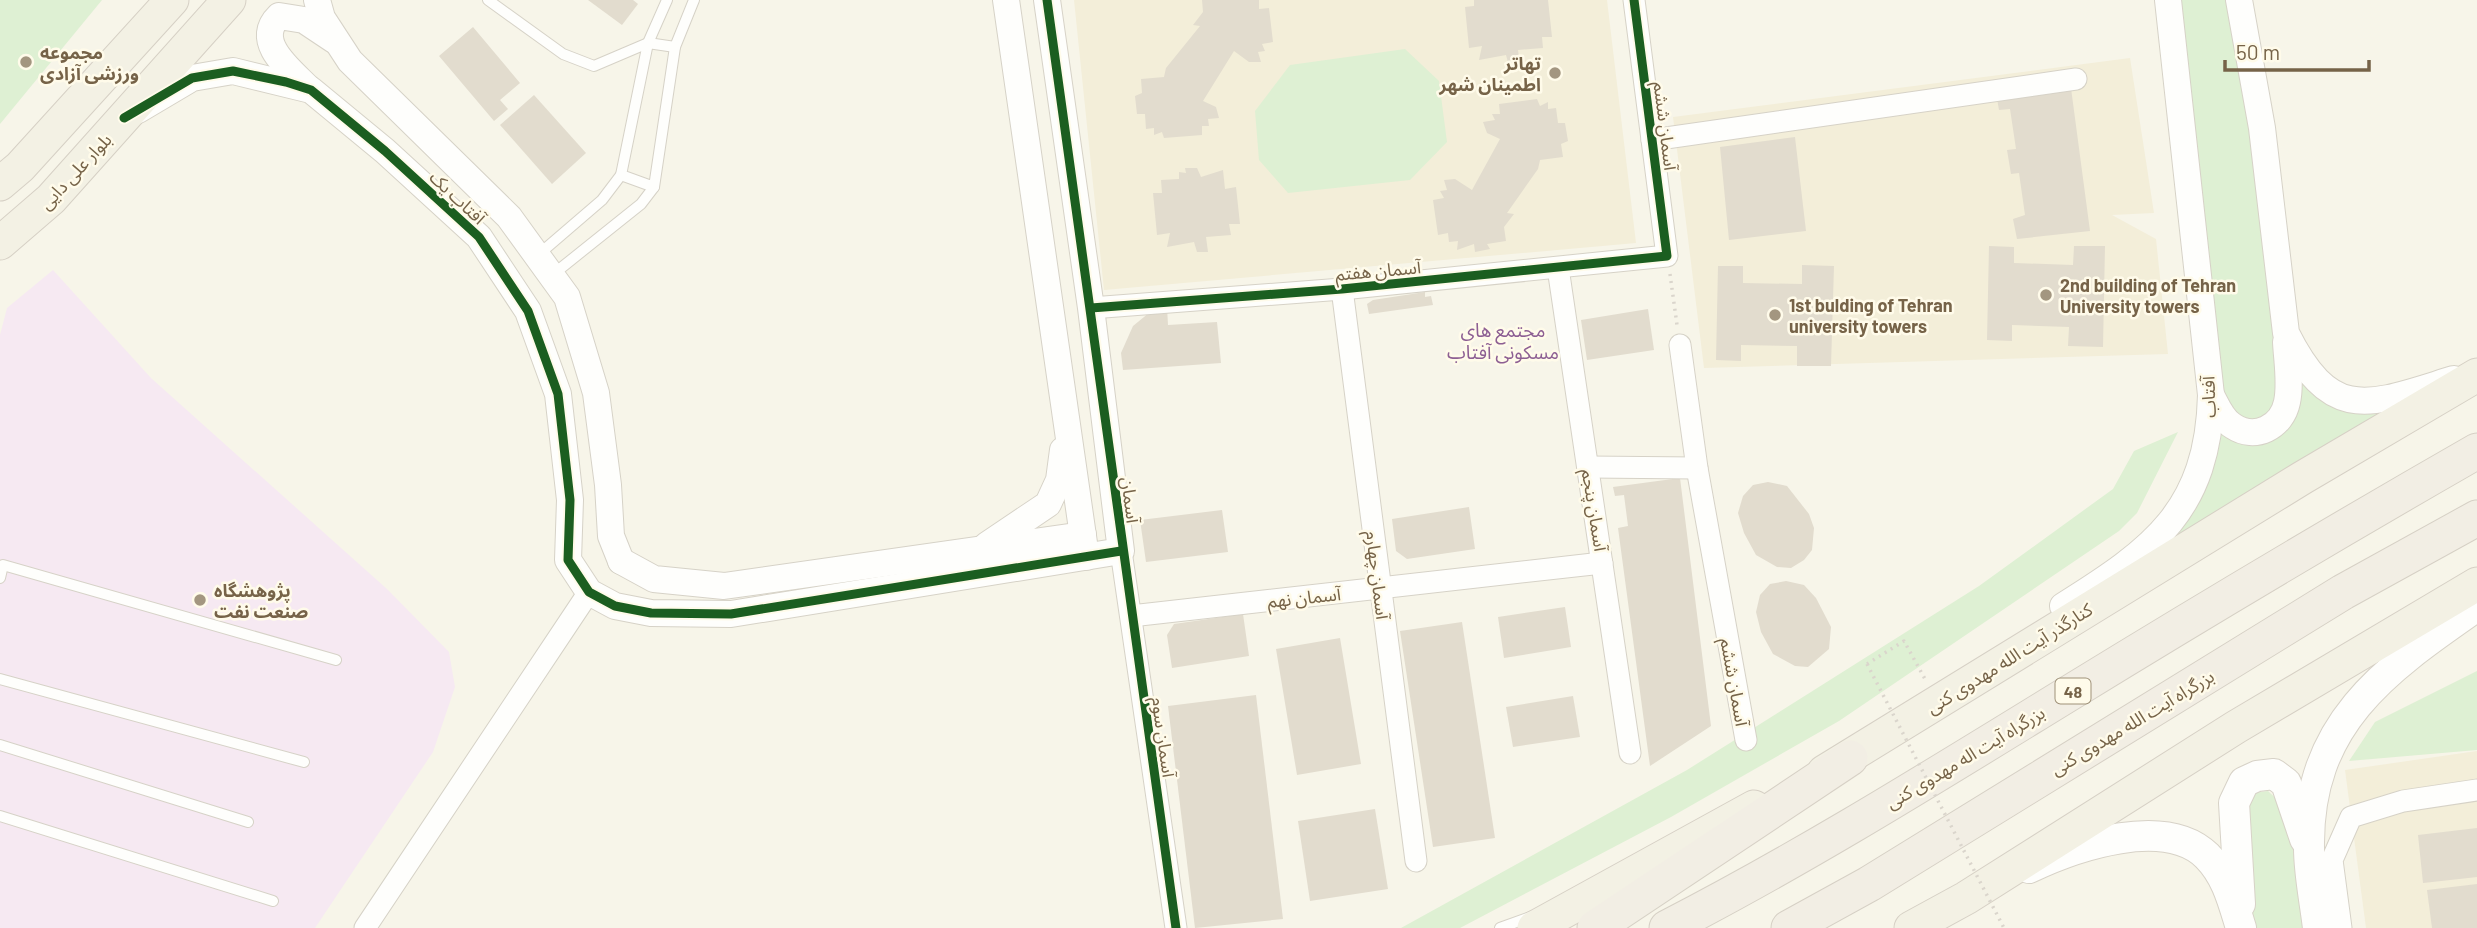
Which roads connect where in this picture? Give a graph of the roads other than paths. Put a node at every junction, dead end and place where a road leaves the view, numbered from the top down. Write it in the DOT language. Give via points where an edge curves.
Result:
graph roads {
  1 [pos="172,0"];
  2 [pos="229,0"];
  3 [pos="317,0"];
  4 [pos="488,0"];
  5 [pos="667,0"];
  6 [pos="694,0"];
  7 [pos="1006,0"];
  8 [pos="1047,0"];
  9 [pos="1634,0"];
  10 [pos="2168,0"];
  11 [pos="2239,0"];
  12 [pos="338,43"];
  13 [pos="648,43"];
  14 [pos="675,47"];
  15 [pos="2076,79"];
  16 [pos="311,90"];
  17 [pos="124,118"];
  18 [pos="1652,140"];
  19 [pos="621,175"];
  20 [pos="0,184"];
  21 [pos="654,187"];
  22 [pos="5,241"];
  23 [pos="1667,256"];
  24 [pos="544,266"];
  25 [pos="1558,268"];
  26 [pos="1342,289"];
  27 [pos="1091,308"];
  28 [pos="2286,333"];
  29 [pos="1680,345"];
  30 [pos="2477,374"];
  31 [pos="2211,395"];
  32 [pos="1067,425"];
  33 [pos="2477,451"];
  34 [pos="1588,467"];
  35 [pos="1697,468"];
  36 [pos="2477,518"];
  37 [pos="1084,546"];
  38 [pos="982,549"];
  39 [pos="1121,551"];
  40 [pos="621,561"];
  41 [pos="1602,563"];
  42 [pos="2,565"];
  43 [pos="0,578"];
  44 [pos="2477,584"];
  45 [pos="1380,588"];
  46 [pos="589,592"];
  47 [pos="2477,606"];
  48 [pos="1131,616"];
  49 [pos="336,660"];
  50 [pos="0,679"];
  51 [pos="1951,694"];
  52 [pos="1746,740"];
  53 [pos="0,745"];
  54 [pos="1630,753"];
  55 [pos="1850,758"];
  56 [pos="304,762"];
  57 [pos="2477,790"];
  58 [pos="0,816"];
  59 [pos="248,822"];
  60 [pos="2309,850"];
  61 [pos="1416,861"];
  62 [pos="1966,898"];
  63 [pos="273,901"];
  64 [pos="1563,912"];
  65 [pos="365,928"];
  66 [pos="1176,928"];
  67 [pos="1500,928"];
  68 [pos="1534,928"];
  69 [pos="1595,928"];
  70 [pos="1667,928"];
  71 [pos="1789,928"];
  72 [pos="1911,928"];
  73 [pos="2241,928"];
  74 [pos="2318,928"];
  75 [pos="2341,928"];
  1 -- 20 [label="main road"];
  2 -- 17 [label="main road, بلوار علی دایی"];
  3 -- 12 [label="street, آفتاب یک"];
  4 -- 13 [label="lane" via="563,54 594,66"];
  5 -- 13 [label="lane"];
  6 -- 14 [label="lane"];
  7 -- 32 [label="street"];
  8 -- 27 [label="street, آسمان"];
  9 -- 18 [label="street, آسمان ششم"];
  10 -- 31 [label="street, آفتاب"];
  11 -- 28 [label="street" via="2263,128"];
  12 -- 16 [label="street" via="304,20 279,16 272,22 268,34 275,52"];
  12 -- 24 [label="street, آفتاب یک" via="350,61 509,217"];
  13 -- 14 [label="lane"];
  13 -- 19 [label="lane"];
  14 -- 21 [label="lane"];
  15 -- 18 [label="street"];
  16 -- 17 [label="street, آفتاب یک" via="233,71 192,78"];
  16 -- 46 [label="street, آفتاب یک" via="479,237 528,311 558,394 570,500 568,560"];
  17 -- 22 [label="main road, بلوار علی دایی" via="51,199"];
  18 -- 23 [label="street, آسمان ششم"];
  19 -- 21 [label="lane"];
  19 -- 24 [label="lane"];
  21 -- 24 [label="lane" via="641,204"];
  23 -- 25 [label="street, آسمان هفتم"];
  24 -- 40 [label="street, آفتاب یک" via="567,297 596,393 611,536"];
  25 -- 26 [label="street, آسمان هفتم"];
  25 -- 34 [label="street, آسمان پنجم"];
  26 -- 27 [label="street, آسمان هفتم"];
  26 -- 45 [label="street, آسمان چهارم"];
  27 -- 39 [label="street, آسمان"];
  28 -- 30 [label="street" via="2317,383 2359,403 2382,401"];
  28 -- 31 [label="street" via="2287,400 2283,415 2272,426 2244,432 2230,425"];
  29 -- 35 [label="street, آسمان ششم"];
  30 -- 51 [label="main road, کنارگذر آیت الله مهدوی کنی"];
  31 -- 51 [label="street, آفتاب" via="2200,473 2169,525 2126,563 2008,644"];
  32 -- 37 [label="street"];
  32 -- 38 [label="street" via="1059,480 1048,504"];
  33 -- 70 [label="highway, بزرگراه آیت اله مهدوی کنی / 48" via="2316,543 1951,768"];
  34 -- 35 [label="street"];
  34 -- 41 [label="street, آسمان پنجم"];
  35 -- 52 [label="street, آسمان ششم"];
  36 -- 71 [label="highway, بزرگراه آیت الله مهدوی کنی" via="2343,592 1880,877"];
  37 -- 38 [label="street"];
  37 -- 39 [label="street"];
  37 -- 46 [label="street" via="731,614 651,613 615,606"];
  38 -- 40 [label="street" via="724,586 653,579"];
  39 -- 48 [label="street, آسمان سوم"];
  40 -- 46 [label="street"];
  41 -- 45 [label="street, آسمان نهم"];
  41 -- 54 [label="street, آسمان پنجم"];
  42 -- 43 [label="lane"];
  42 -- 49 [label="lane"];
  44 -- 62 [label="main road" via="2247,720"];
  45 -- 48 [label="street, آسمان نهم"];
  45 -- 61 [label="street, آسمان چهارم"];
  46 -- 65 [label="street"];
  47 -- 60 [label="main road" via="2386,672 2346,721 2319,773"];
  48 -- 66 [label="street, آسمان سوم"];
  50 -- 56 [label="lane"];
  51 -- 55 [label="main road, کنارگذر آیت الله مهدوی کنی"];
  53 -- 59 [label="lane"];
  55 -- 64 [label="main road, کنارگذر آیت الله مهدوی کنی" via="1702,833"];
  55 -- 69 [label="highway"];
  57 -- 75 [label="street" via="2403,801 2351,817 2332,860"];
  58 -- 63 [label="lane"];
  60 -- 73 [label="main road" via="2286,783 2274,774 2244,782 2234,803"];
  60 -- 74 [label="main road"];
  62 -- 72 [label="main road"];
  62 -- 73 [label="main road" via="2091,845 2118,838 2162,838 2207,855 2227,883"];
  64 -- 67 [label="lane" via="1528,916"];
  64 -- 68 [label="main road, کنارگذر آیت الله مهدوی کنی"];
}
